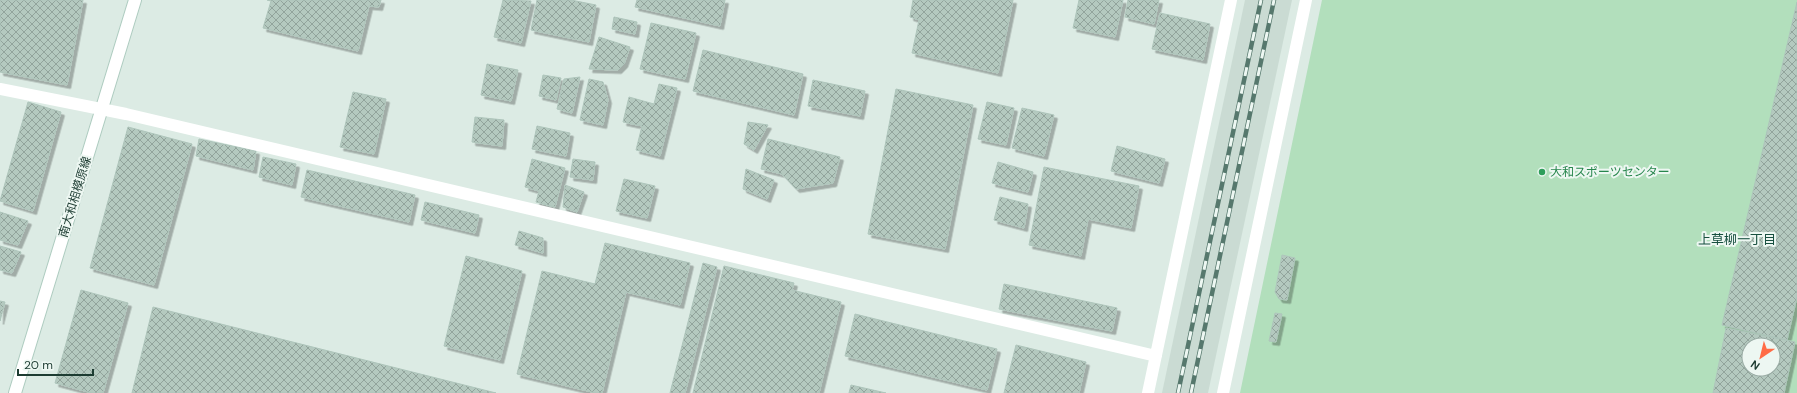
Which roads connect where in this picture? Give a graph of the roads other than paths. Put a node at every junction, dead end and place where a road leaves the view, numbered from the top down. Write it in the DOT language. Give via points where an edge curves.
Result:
graph roads {
  1 [pos="135,0"];
  2 [pos="1230,0"];
  3 [pos="1306,0"];
  4 [pos="0,89"];
  5 [pos="102,109"];
  6 [pos="1156,356"];
  7 [pos="15,393"];
  8 [pos="1148,393"];
  9 [pos="1223,393"];
  1 -- 5 [label="street, 南大和相模原線"];
  2 -- 6 [label="street"];
  3 -- 9 [label="street"];
  4 -- 5 [label="street"];
  5 -- 6 [label="street"];
  5 -- 7 [label="street, 南大和相模原線"];
  6 -- 8 [label="street"];
}
